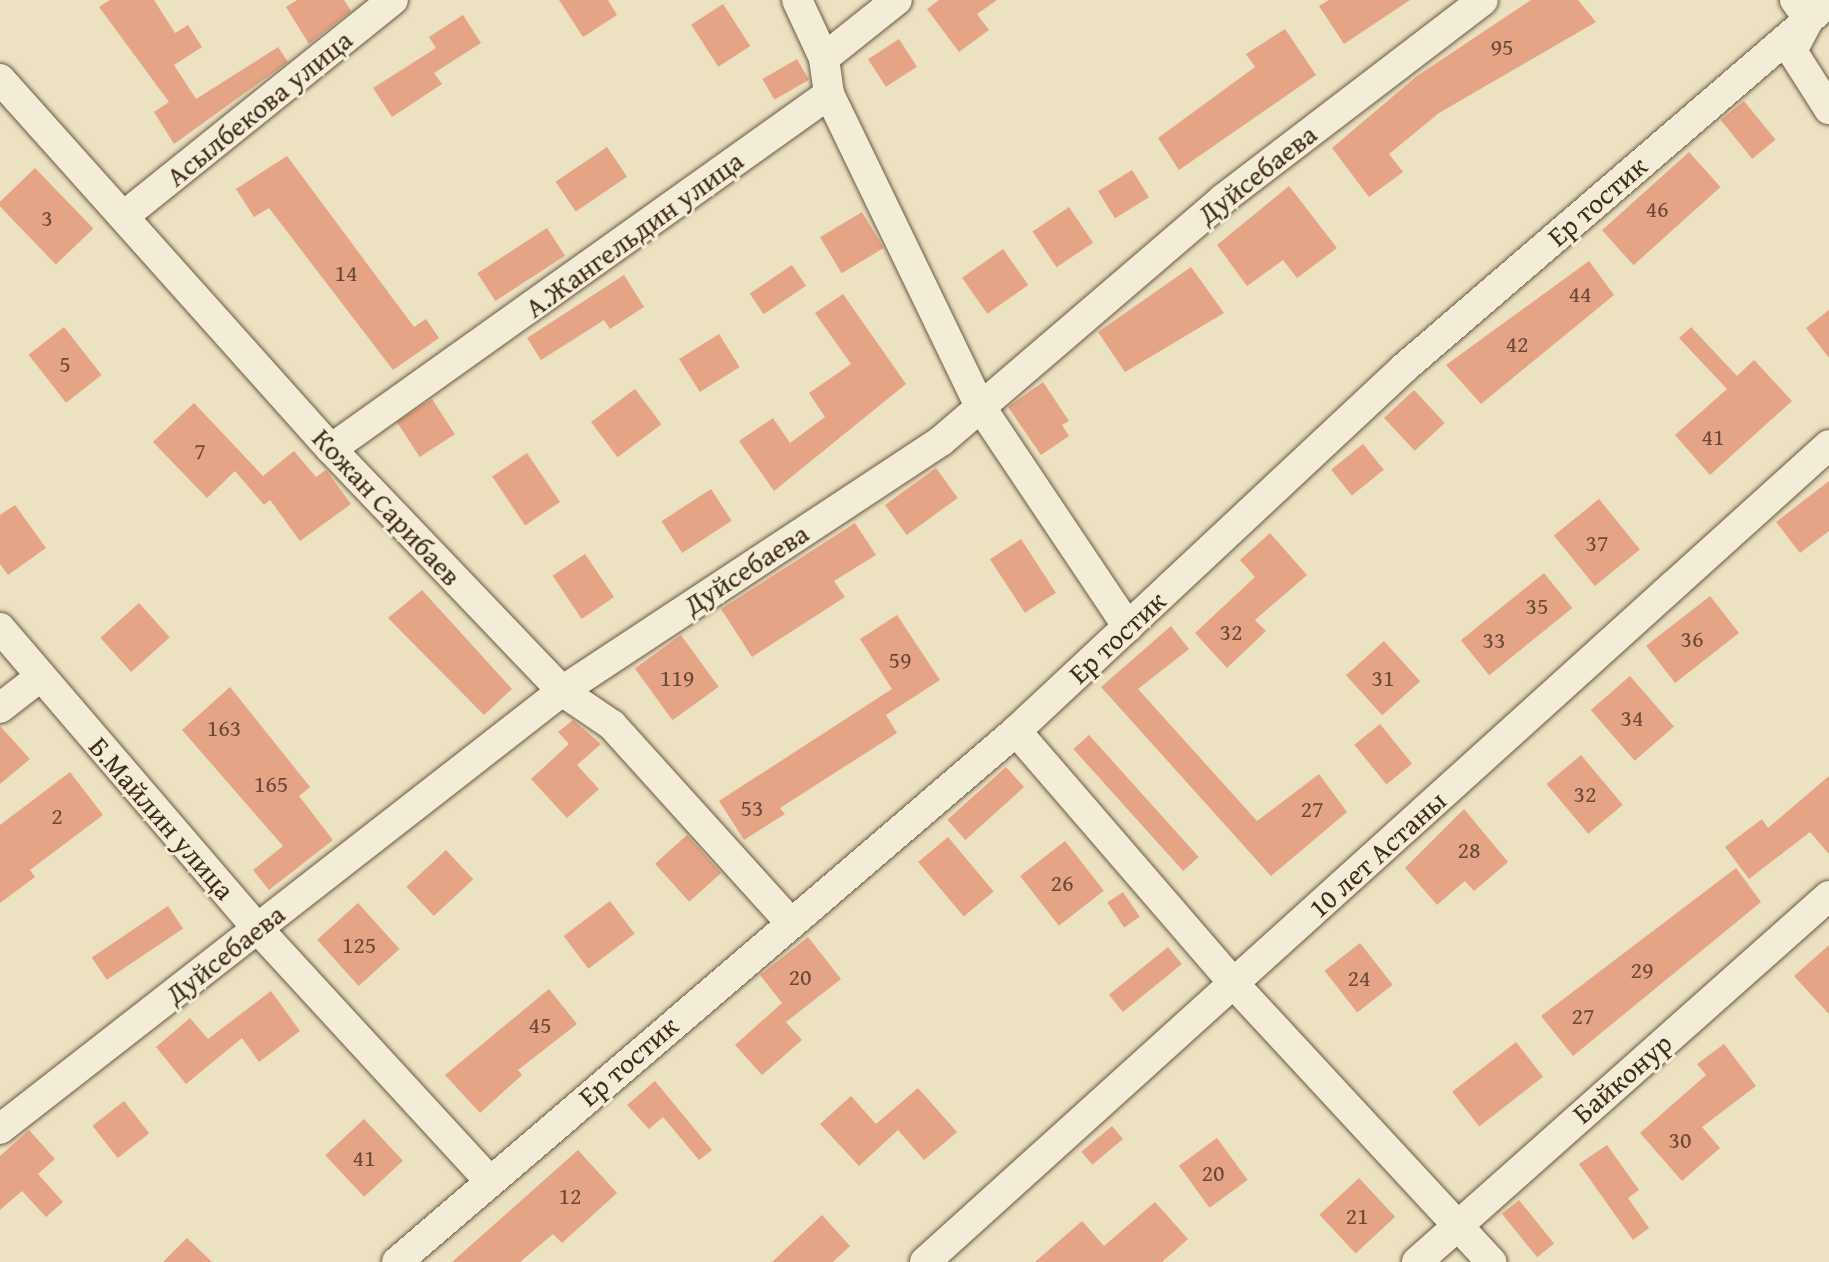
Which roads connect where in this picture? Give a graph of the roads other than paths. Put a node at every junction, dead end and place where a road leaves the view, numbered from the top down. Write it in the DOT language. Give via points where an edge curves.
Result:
graph roads {
  1 [pos="393,0"];
  2 [pos="797,0"];
  3 [pos="897,0"];
  4 [pos="1483,0"];
  5 [pos="1811,7"];
  6 [pos="824,58"];
  7 [pos="0,79"];
  8 [pos="829,94"];
  9 [pos="1829,109"];
  10 [pos="124,216"];
  11 [pos="980,406"];
  12 [pos="1829,445"];
  13 [pos="331,449"];
  14 [pos="1128,627"];
  15 [pos="0,628"];
  16 [pos="40,677"];
  17 [pos="562,691"];
  18 [pos="0,708"];
  19 [pos="1016,731"];
  20 [pos="1829,896"];
  21 [pos="788,920"];
  22 [pos="258,929"];
  23 [pos="1234,984"];
  24 [pos="0,1129"];
  25 [pos="490,1181"];
  26 [pos="1457,1224"];
  27 [pos="397,1262"];
  28 [pos="925,1262"];
  29 [pos="1417,1262"];
  30 [pos="1491,1262"];
  1 -- 10 [label="street, Асылбекова улица"];
  2 -- 6 [label="street"];
  3 -- 6 [label="street"];
  4 -- 11 [label="street, Дуйсебаева" via="1223,199"];
  5 -- 9 [label="street" via="1792,51"];
  5 -- 14 [label="street, Ер тостик" via="1404,368"];
  6 -- 8 [label="street"];
  7 -- 10 [label="street, Кожан Сарибаев"];
  8 -- 11 [label="street"];
  8 -- 13 [label="street, А.Жангельдин улица"];
  10 -- 13 [label="street, Кожан Сарибаев"];
  11 -- 14 [label="street"];
  11 -- 17 [label="street, Дуйсебаева" via="941,441"];
  12 -- 23 [label="street, 10 лет Астаны"];
  13 -- 17 [label="street, Кожан Сарибаев"];
  14 -- 19 [label="street, Ер тостик"];
  15 -- 16 [label="street, Б.Майлин улица"];
  16 -- 18 [label="street"];
  16 -- 22 [label="street, Б.Майлин улица"];
  17 -- 21 [label="street, Кожан Сарибаев" via="612,725"];
  17 -- 22 [label="street, Дуйсебаева"];
  19 -- 21 [label="street, Ер тостик"];
  19 -- 23 [label="street"];
  20 -- 26 [label="street, Байконур"];
  21 -- 25 [label="street, Ер тостик"];
  22 -- 24 [label="street, Дуйсебаева"];
  22 -- 25 [label="street, Б.Майлин улица"];
  23 -- 26 [label="street"];
  23 -- 28 [label="street, 10 лет Астаны"];
  25 -- 27 [label="street, Ер тостик"];
  26 -- 29 [label="street, Байконур"];
  26 -- 30 [label="street"];
}
